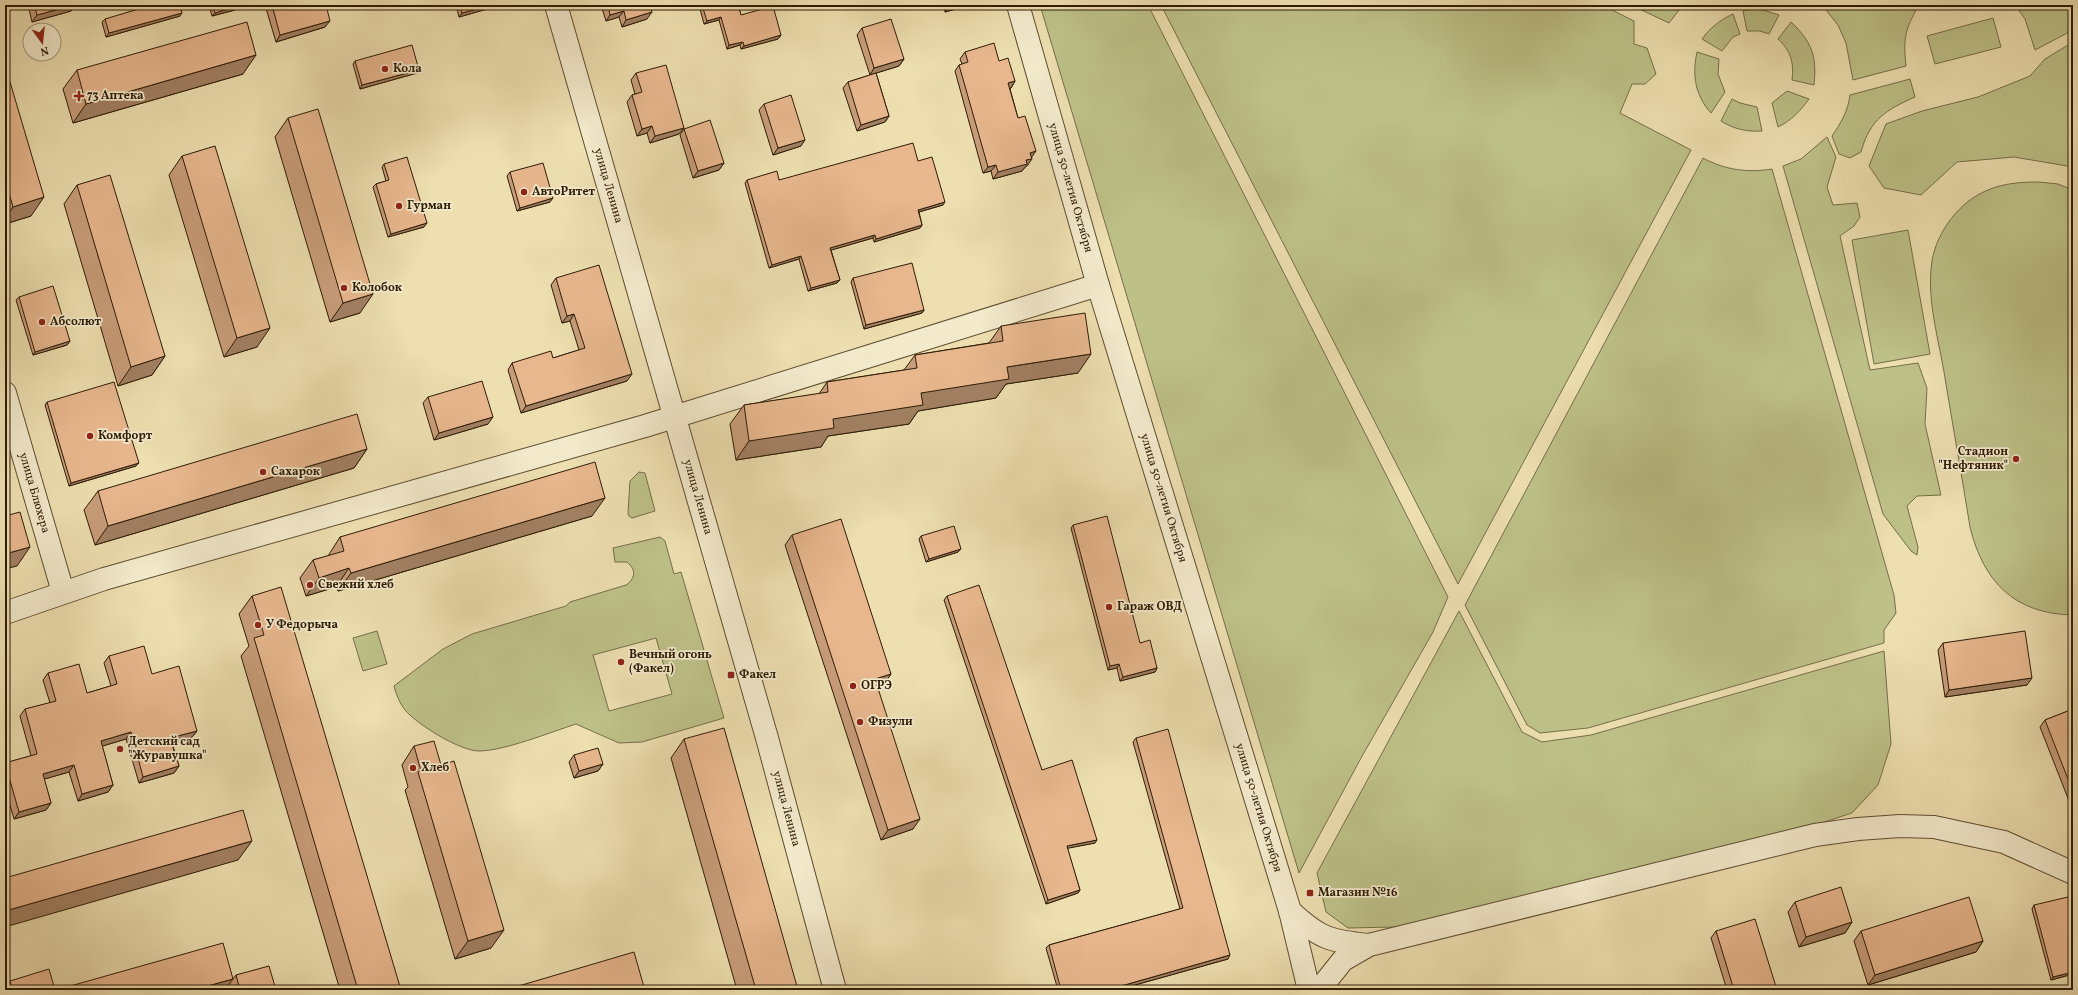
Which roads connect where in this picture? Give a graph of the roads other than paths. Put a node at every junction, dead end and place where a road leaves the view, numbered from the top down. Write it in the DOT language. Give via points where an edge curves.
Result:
graph roads {
  1 [pos="556,5"];
  2 [pos="1018,5"];
  3 [pos="1098,285"];
  4 [pos="5,393"];
  5 [pos="674,416"];
  6 [pos="63,592"];
  7 [pos="5,613"];
  8 [pos="2073,873"];
  9 [pos="1290,911"];
  10 [pos="1369,945"];
  11 [pos="835,990"];
  12 [pos="1309,990"];
  13 [pos="1319,990"];
  1 -- 5 [label="street, улица Ленина"];
  2 -- 3 [label="street, улица 50-летия Октября"];
  3 -- 5 [label="street"];
  3 -- 9 [label="street, улица 50-летия Октября"];
  4 -- 6 [label="street, улица Блюхера"];
  5 -- 6 [label="street"];
  5 -- 11 [label="street, улица Ленина" via="767,738"];
  6 -- 7 [label="street"];
  8 -- 10 [label="street" via="2004,842 1934,827 1858,829 1815,835"];
  9 -- 10 [label="street" via="1310,930 1336,942"];
  9 -- 12 [label="street, улица 50-летия Октября"];
  10 -- 13 [label="street" via="1343,960"];
}
